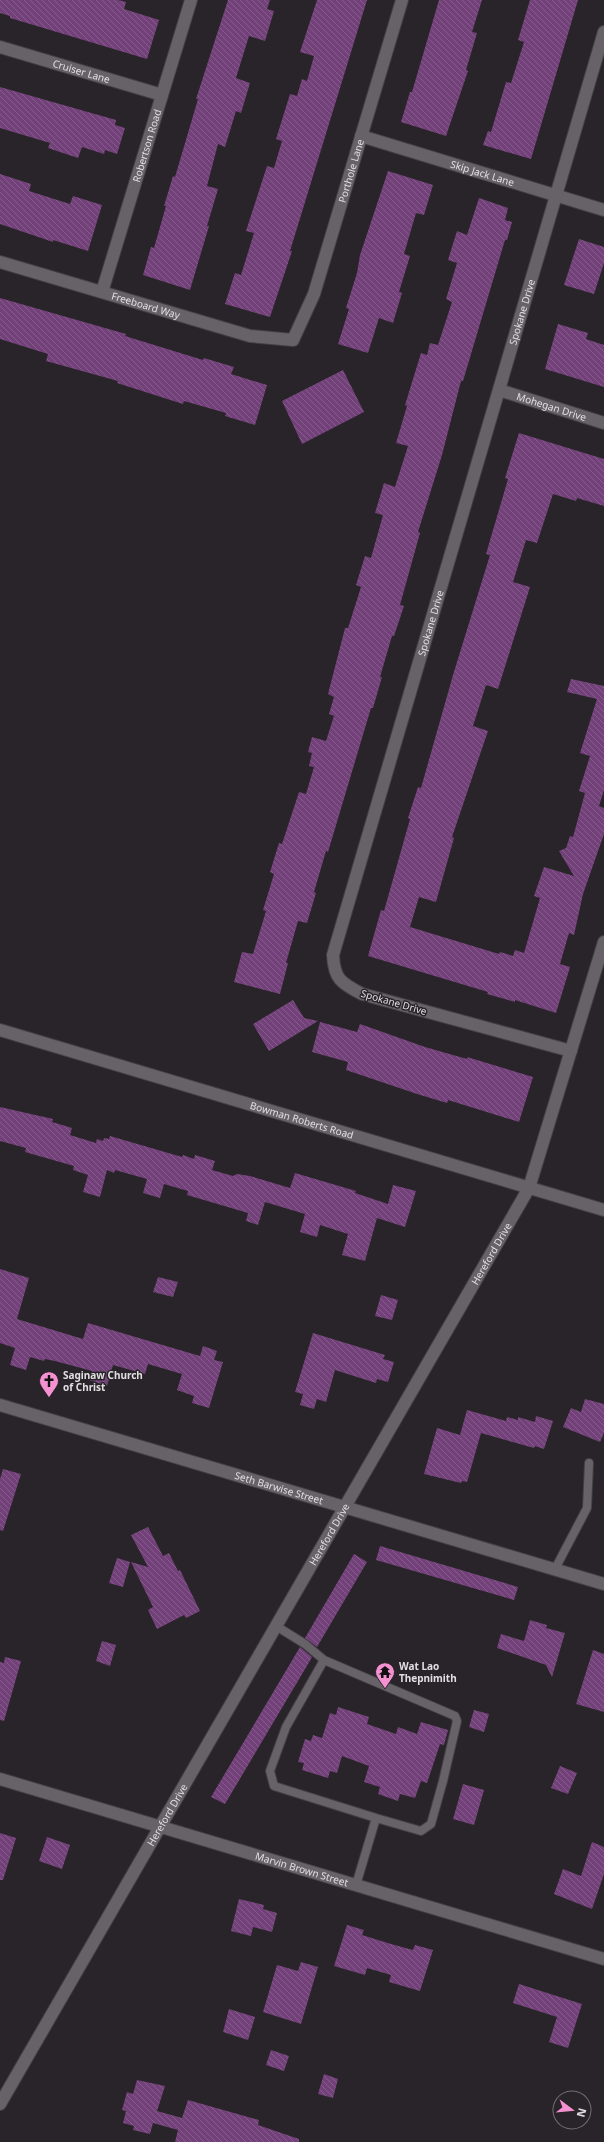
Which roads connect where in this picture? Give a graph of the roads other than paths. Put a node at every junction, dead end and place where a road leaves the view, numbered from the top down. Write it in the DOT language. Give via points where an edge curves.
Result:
graph roads {
  1 [pos="191,0"];
  2 [pos="402,0"];
  3 [pos="604,32"];
  4 [pos="0,47"];
  5 [pos="162,96"];
  6 [pos="361,136"];
  7 [pos="556,196"];
  8 [pos="604,210"];
  9 [pos="0,262"];
  10 [pos="102,292"];
  11 [pos="293,340"];
  12 [pos="499,390"];
  13 [pos="604,423"];
  14 [pos="604,942"];
  15 [pos="0,1030"];
  16 [pos="571,1051"];
  17 [pos="529,1188"];
  18 [pos="604,1210"];
  19 [pos="0,1405"];
  20 [pos="589,1463"];
  21 [pos="345,1507"];
  22 [pos="555,1569"];
  23 [pos="604,1584"];
  24 [pos="276,1626"];
  25 [pos="324,1660"];
  26 [pos="0,1779"];
  27 [pos="376,1818"];
  28 [pos="159,1826"];
  29 [pos="356,1885"];
  30 [pos="604,1959"];
  31 [pos="0,2104"];
  1 -- 5 [label="street, Robertson Road"];
  2 -- 6 [label="street, Porthole Lane"];
  3 -- 7 [label="street, Spokane Drive"];
  4 -- 5 [label="street, Cruiser Lane"];
  5 -- 10 [label="street, Robertson Road"];
  6 -- 7 [label="street, Skip Jack Lane"];
  6 -- 11 [label="street, Porthole Lane" via="314,294"];
  7 -- 8 [label="street, Skip Jack Lane"];
  7 -- 12 [label="street, Spokane Drive"];
  9 -- 10 [label="street, Freeboard Way"];
  10 -- 11 [label="street, Freeboard Way" via="250,336"];
  12 -- 13 [label="street, Mohegan Drive"];
  12 -- 16 [label="street, Spokane Drive" via="335,947 334,971 343,984 362,994"];
  14 -- 16 [label="street, Hereford Drive"];
  15 -- 17 [label="street, Bowman Roberts Road"];
  16 -- 17 [label="street, Hereford Drive"];
  17 -- 18 [label="street, Bowman Roberts Road"];
  17 -- 21 [label="street, Hereford Drive"];
  19 -- 21 [label="street, Seth Barwise Street"];
  20 -- 22 [label="lane" via="587,1508"];
  21 -- 22 [label="street, Seth Barwise Street"];
  21 -- 24 [label="street, Hereford Drive"];
  22 -- 23 [label="street, Seth Barwise Street"];
  24 -- 25 [label="lane" via="306,1644"];
  24 -- 28 [label="street, Hereford Drive"];
  25 -- 27 [label="lane" via="286,1727 270,1771 274,1786"];
  25 -- 27 [label="lane" via="455,1716 457,1721 431,1824 421,1831"];
  26 -- 28 [label="street, Marvin Brown Street"];
  27 -- 29 [label="lane"];
  28 -- 29 [label="street, Marvin Brown Street"];
  28 -- 31 [label="street, Hereford Drive"];
  29 -- 30 [label="street, Marvin Brown Street"];
}
